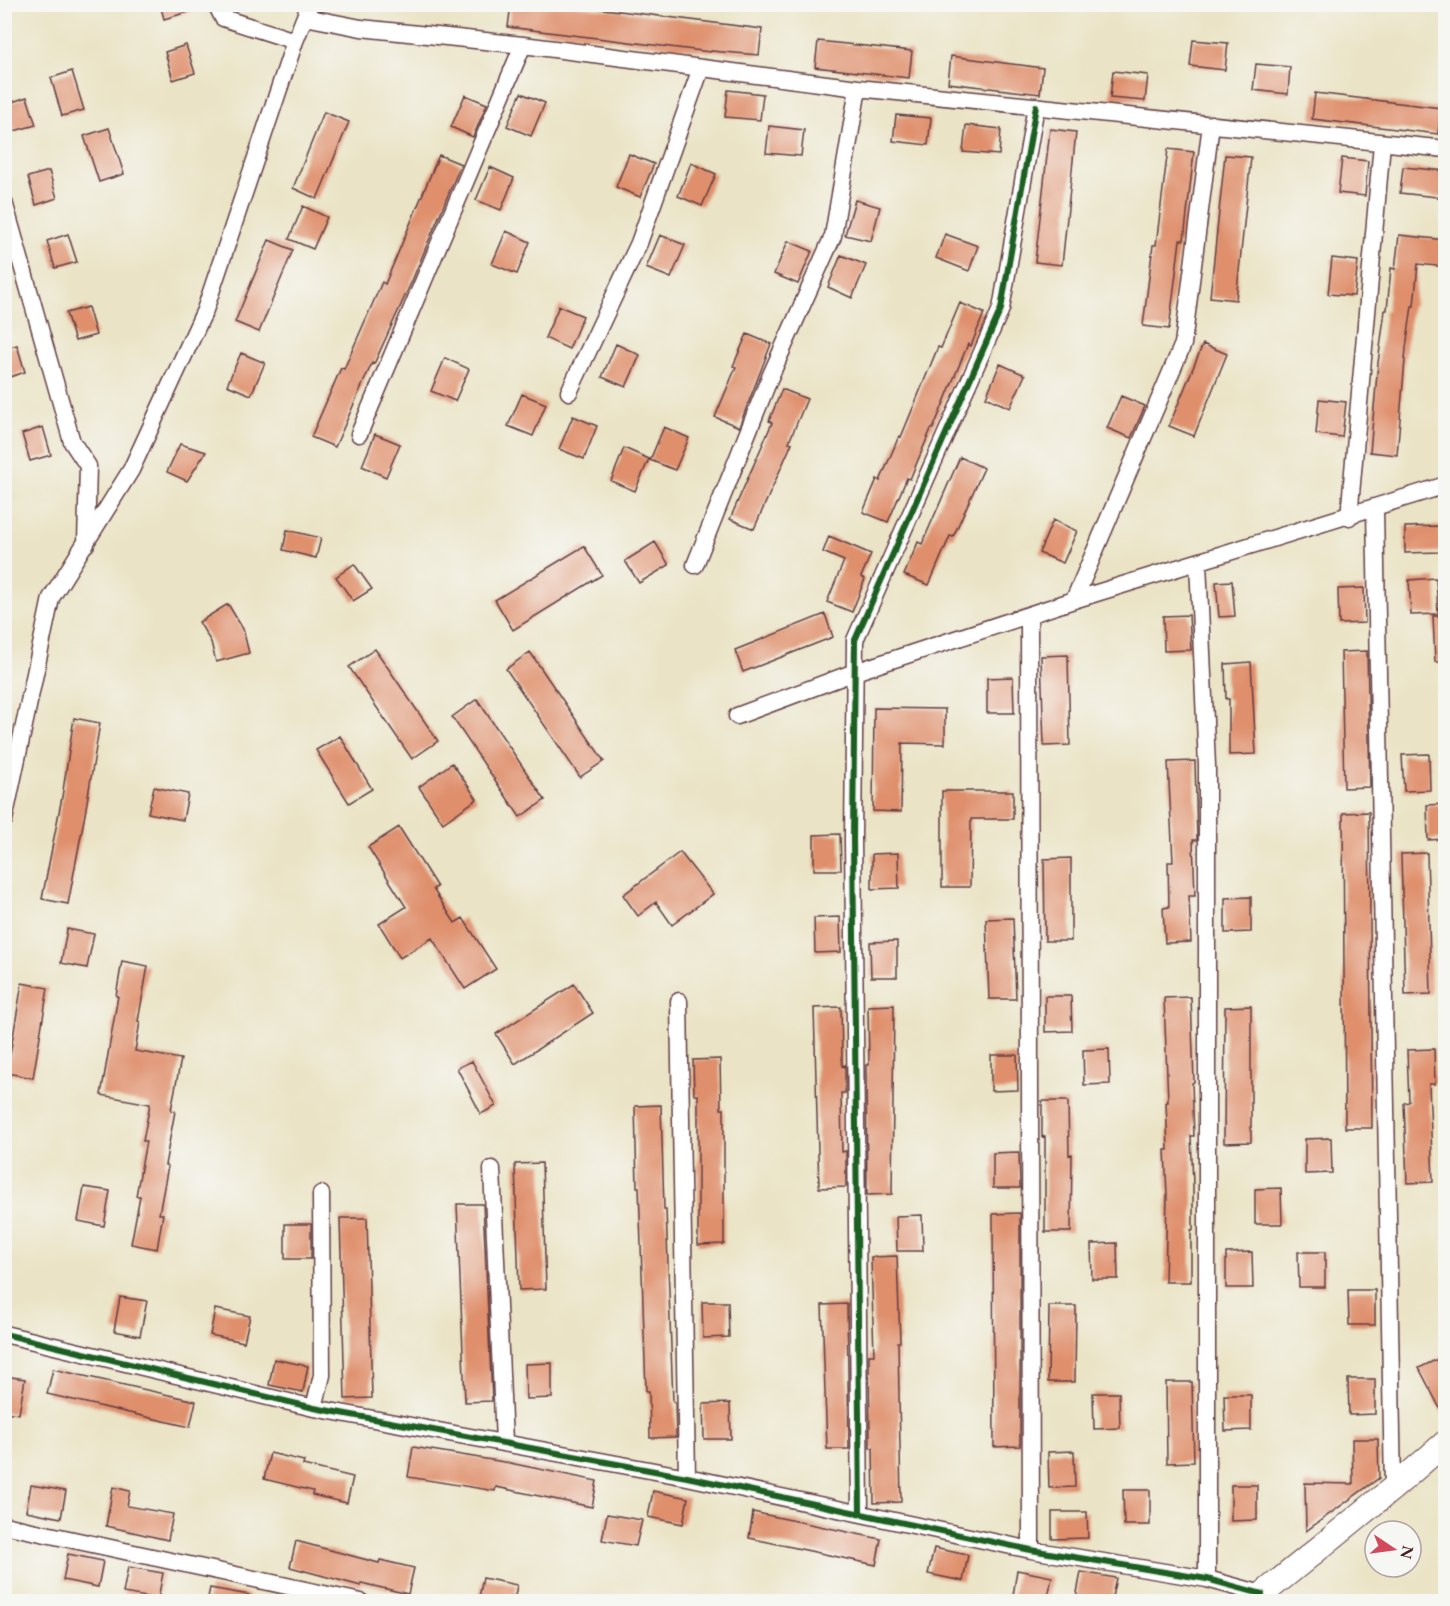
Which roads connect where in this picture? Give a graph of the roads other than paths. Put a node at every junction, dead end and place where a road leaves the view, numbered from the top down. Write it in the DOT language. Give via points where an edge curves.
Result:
graph roads {
  1 [pos="216,4"];
  2 [pos="308,11"];
  3 [pos="295,41"];
  4 [pos="524,45"];
  5 [pos="701,68"];
  6 [pos="858,88"];
  7 [pos="1036,106"];
  8 [pos="1211,124"];
  9 [pos="1382,142"];
  10 [pos="1446,149"];
  11 [pos="4,202"];
  12 [pos="569,392"];
  13 [pos="358,434"];
  14 [pos="1446,485"];
  15 [pos="1376,509"];
  16 [pos="1349,517"];
  17 [pos="86,544"];
  18 [pos="1198,562"];
  19 [pos="695,565"];
  20 [pos="1074,600"];
  21 [pos="1029,615"];
  22 [pos="855,672"];
  23 [pos="737,716"];
  24 [pos="4,820"];
  25 [pos="679,1002"];
  26 [pos="492,1169"];
  27 [pos="321,1194"];
  28 [pos="4,1334"];
  29 [pos="314,1408"];
  30 [pos="504,1442"];
  31 [pos="1446,1442"];
  32 [pos="687,1477"];
  33 [pos="1393,1488"];
  34 [pos="860,1513"];
  35 [pos="4,1525"];
  36 [pos="1031,1550"];
  37 [pos="1207,1579"];
  38 [pos="1258,1598"];
  39 [pos="361,1602"];
  1 -- 3 [label="street" via="223,18"];
  2 -- 3 [label="street"];
  2 -- 4 [label="street" via="361,28"];
  3 -- 17 [label="street" via="205,309 131,471"];
  4 -- 5 [label="street"];
  4 -- 13 [label="street"];
  5 -- 6 [label="street"];
  5 -- 12 [label="street" via="639,243"];
  6 -- 7 [label="street"];
  6 -- 19 [label="street" via="833,236 770,377"];
  7 -- 8 [label="street"];
  7 -- 22 [label="street" via="1001,309 855,640"];
  8 -- 9 [label="street"];
  8 -- 20 [label="street" via="1183,344"];
  9 -- 10 [label="street"];
  9 -- 16 [label="street"];
  11 -- 17 [label="street" via="72,442 88,466"];
  14 -- 15 [label="street"];
  15 -- 16 [label="street"];
  15 -- 33 [label="street"];
  16 -- 18 [label="street"];
  17 -- 24 [label="street" via="51,598"];
  18 -- 20 [label="street"];
  18 -- 37 [label="street" via="1207,766"];
  20 -- 21 [label="street"];
  21 -- 22 [label="street"];
  21 -- 36 [label="street"];
  22 -- 23 [label="street"];
  22 -- 34 [label="street"];
  25 -- 32 [label="street"];
  26 -- 30 [label="street"];
  27 -- 29 [label="street" via="321,1374"];
  28 -- 29 [label="street"];
  29 -- 30 [label="street"];
  30 -- 32 [label="street"];
  31 -- 33 [label="street"];
  32 -- 34 [label="street"];
  33 -- 38 [label="street"];
  34 -- 36 [label="street"];
  35 -- 39 [label="street"];
  36 -- 37 [label="street"];
  37 -- 38 [label="street"];
}
